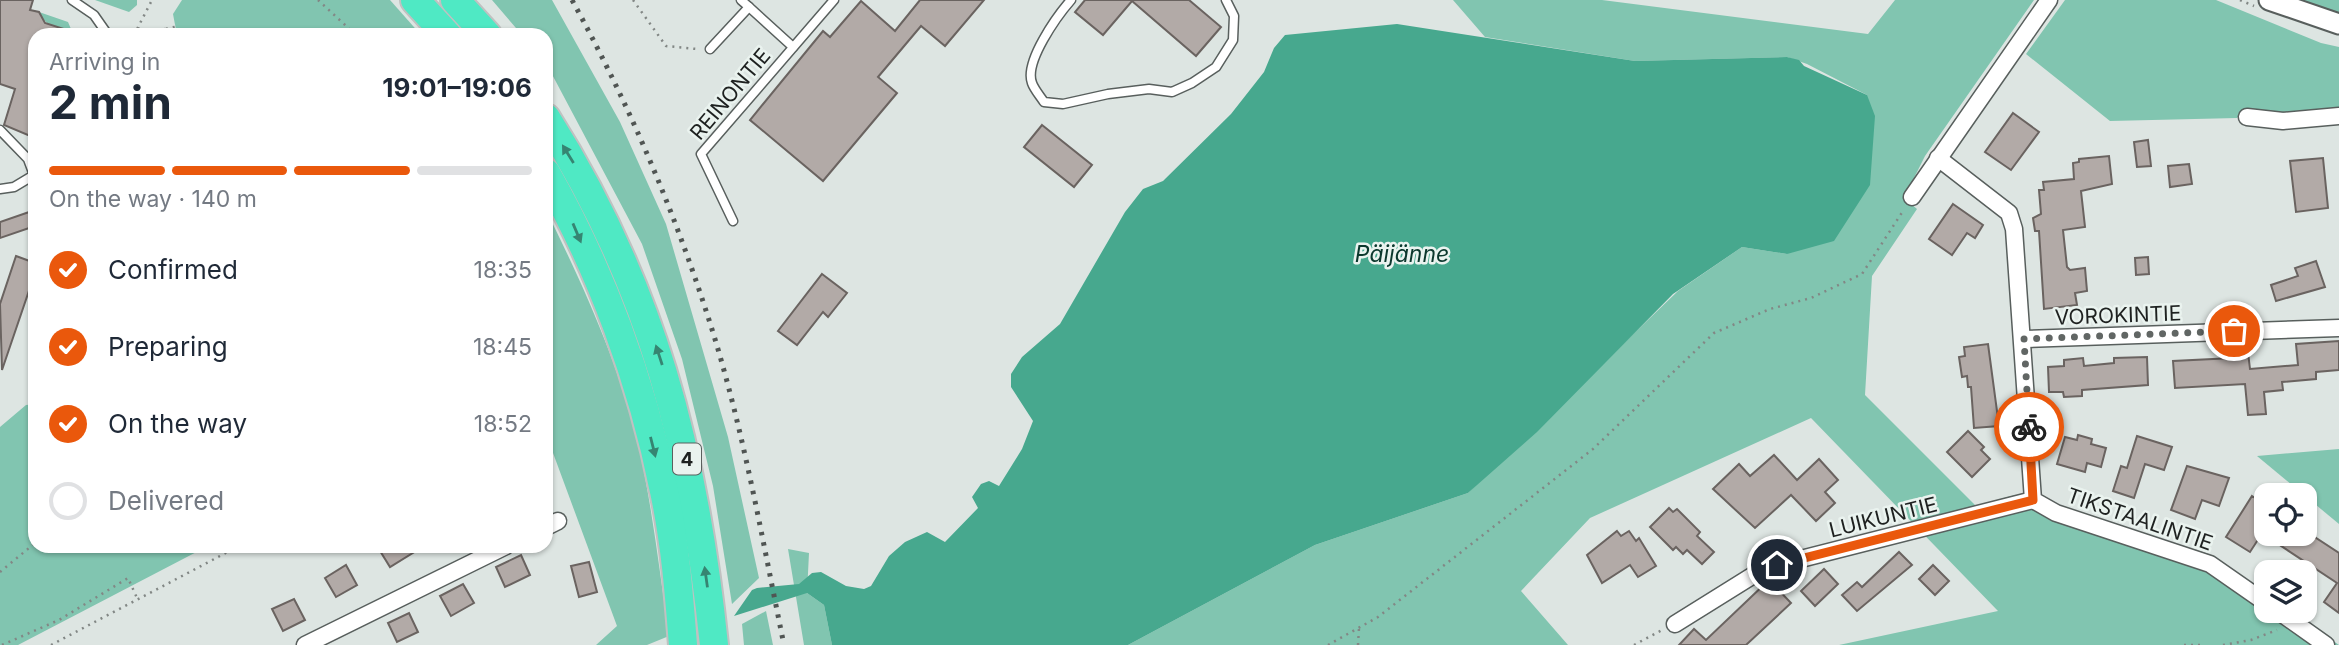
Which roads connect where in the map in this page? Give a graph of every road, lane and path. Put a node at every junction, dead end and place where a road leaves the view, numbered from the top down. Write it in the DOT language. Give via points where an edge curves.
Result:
graph roads {
  1 [pos="72,0"];
  2 [pos="152,0"];
  3 [pos="318,0"];
  4 [pos="415,0"];
  5 [pos="455,0"];
  6 [pos="633,0"];
  7 [pos="741,0"];
  8 [pos="834,0"];
  9 [pos="1071,0"];
  10 [pos="1226,0"];
  11 [pos="2049,0"];
  12 [pos="2269,0"];
  13 [pos="749,7"];
  14 [pos="2339,24"];
  15 [pos="179,26"];
  16 [pos="103,28"];
  17 [pos="137,28"];
  18 [pos="170,28"];
  19 [pos="348,28"];
  20 [pos="441,28"];
  21 [pos="481,28"];
  22 [pos="793,47"];
  23 [pos="710,49"];
  24 [pos="2339,116"];
  25 [pos="2247,117"];
  26 [pos="0,130"];
  27 [pos="553,130"];
  28 [pos="28,159"];
  29 [pos="1938,159"];
  30 [pos="28,178"];
  31 [pos="553,186"];
  32 [pos="0,189"];
  33 [pos="1912,197"];
  34 [pos="733,221"];
  35 [pos="2339,328"];
  36 [pos="2024,339"];
  37 [pos="2033,500"];
  38 [pos="28,549"];
  39 [pos="225,553"];
  40 [pos="492,553"];
  41 [pos="0,572"];
  42 [pos="2254,595"];
  43 [pos="137,598"];
  44 [pos="2280,623"];
  45 [pos="2295,623"];
  46 [pos="1675,624"];
  47 [pos="1359,628"];
  48 [pos="2,645"];
  49 [pos="51,645"];
  50 [pos="305,645"];
  51 [pos="683,645"];
  52 [pos="714,645"];
  53 [pos="1328,645"];
  54 [pos="1358,645"];
  55 [pos="1634,645"];
  56 [pos="2184,645"];
  57 [pos="2205,645"];
  58 [pos="2223,645"];
  59 [pos="2326,645"];
  1 -- 16 [label="lane" via="94,15"];
  2 -- 17 [label="path"];
  3 -- 19 [label="path"];
  4 -- 20 [label="highway"];
  5 -- 21 [label="highway"];
  6 -- 23 [label="path" via="667,46"];
  7 -- 13 [label="lane"];
  8 -- 22 [label="lane, REINONTIE"];
  9 -- 10 [label="lane" via="1031,64 1032,83 1044,102 1063,104 1149,89 1172,92 1192,83 1216,67 1233,40 1234,16"];
  11 -- 29 [label="street"];
  12 -- 14 [label="street"];
  13 -- 22 [label="lane"];
  13 -- 23 [label="lane"];
  15 -- 18 [label="path"];
  22 -- 34 [label="lane, REINONTIE" via="701,154"];
  24 -- 25 [label="street" via="2283,121"];
  26 -- 28 [label="lane"];
  52 -- 27 [label="highway, 4, one-way" via="686,454 658,352 597,204"];
  29 -- 33 [label="street"];
  29 -- 36 [label="street, TIKSTAALINTIE" via="2009,213"];
  30 -- 32 [label="lane"];
  31 -- 51 [label="highway, 4, one-way" via="605,298 640,395 664,492"];
  33 -- 47 [label="path" via="1862,274 1714,333 1593,449"];
  35 -- 36 [label="street, VOROKINTIE"];
  36 -- 37 [label="street, TIKSTAALINTIE"];
  37 -- 42 [label="street, TIKSTAALINTIE" via="2056,513 2210,564"];
  37 -- 46 [label="street, LUIKUNTIE" via="1777,565"];
  38 -- 41 [label="path"];
  39 -- 43 [label="path"];
  40 -- 50 [label="street"];
  43 -- 48 [label="path" via="128,578 59,620"];
  43 -- 49 [label="path"];
  44 -- 58 [label="path" via="2275,632"];
  45 -- 59 [label="street"];
  46 -- 55 [label="path"];
  47 -- 53 [label="path"];
  47 -- 54 [label="path"];
  56 -- 57 [label="path"];
}
